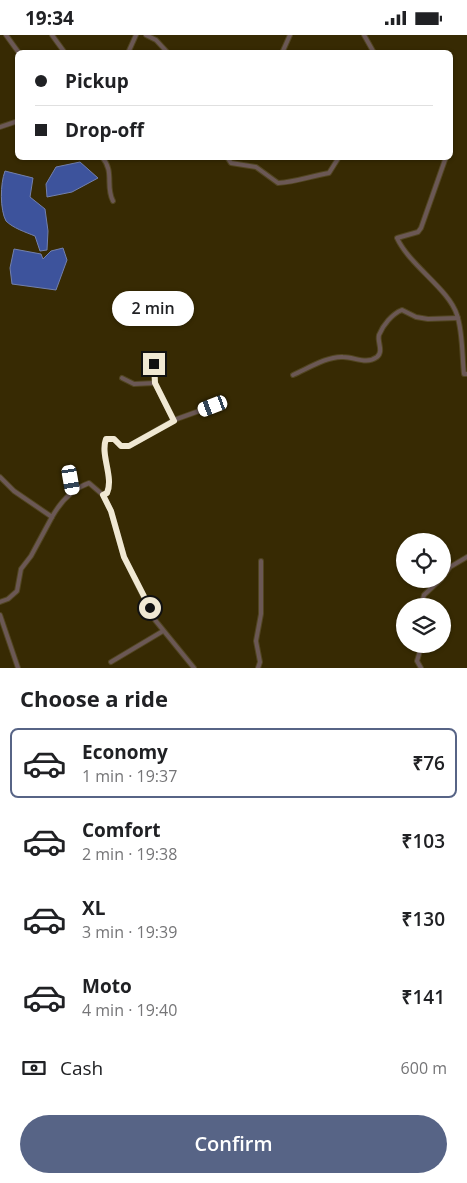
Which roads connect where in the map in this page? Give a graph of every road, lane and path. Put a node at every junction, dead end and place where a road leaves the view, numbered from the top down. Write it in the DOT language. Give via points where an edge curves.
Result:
graph roads {
  1 [pos="6,35"];
  2 [pos="52,35"];
  3 [pos="136,35"];
  4 [pos="146,35"];
  5 [pos="290,35"];
  6 [pos="364,35"];
  7 [pos="17,50"];
  8 [pos="63,50"];
  9 [pos="129,50"];
  10 [pos="165,50"];
  11 [pos="283,50"];
  12 [pos="373,50"];
  13 [pos="15,122"];
  14 [pos="0,127"];
  15 [pos="104,160"];
  16 [pos="229,160"];
  17 [pos="337,160"];
  18 [pos="445,160"];
  19 [pos="113,201"];
  20 [pos="458,318"];
  21 [pos="154,364"];
  22 [pos="293,375"];
  23 [pos="467,375"];
  24 [pos="122,378"];
  25 [pos="155,383"];
  26 [pos="213,406"];
  27 [pos="174,421"];
  28 [pos="70,469"];
  29 [pos="0,477"];
  30 [pos="73,491"];
  31 [pos="103,495"];
  32 [pos="52,517"];
  33 [pos="467,557"];
  34 [pos="261,561"];
  35 [pos="451,566"];
  36 [pos="431,588"];
  37 [pos="423,598"];
  38 [pos="0,602"];
  39 [pos="0,615"];
  40 [pos="164,631"];
  41 [pos="419,653"];
  42 [pos="111,662"];
  43 [pos="18,668"];
  44 [pos="194,668"];
  45 [pos="258,668"];
  46 [pos="421,668"];
  1 -- 7 [label="street"];
  2 -- 8 [label="street"];
  3 -- 9 [label="street"];
  4 -- 10 [label="street"];
  5 -- 11 [label="street"];
  6 -- 12 [label="street"];
  13 -- 14 [label="street"];
  15 -- 19 [label="street" via="108,165"];
  16 -- 17 [label="street" via="256,167 278,183 302,181 329,173"];
  18 -- 20 [label="street" via="421,228 418,232 397,238 415,264 449,301"];
  20 -- 22 [label="street" via="422,318 402,309 387,322 378,337 380,350 376,357 370,360 331,359"];
  20 -- 23 [label="street" via="464,374"];
  21 -- 25 [label="street"];
  24 -- 25 [label="street" via="134,384"];
  25 -- 27 [label="street"];
  26 -- 27 [label="street"];
  27 -- 31 [label="street" via="129,446 106,439 109,489"];
  28 -- 30 [label="street"];
  29 -- 32 [label="street" via="14,491"];
  30 -- 31 [label="street" via="90,483"];
  30 -- 32 [label="street"];
  31 -- 40 [label="street" via="124,557"];
  32 -- 38 [label="street" via="21,569 16,591"];
  33 -- 35 [label="street"];
  34 -- 45 [label="street" via="261,614 256,641"];
  36 -- 37 [label="street"];
  39 -- 43 [label="street"];
  40 -- 42 [label="street"];
  40 -- 44 [label="street"];
  41 -- 46 [label="street" via="417,661"];
}
